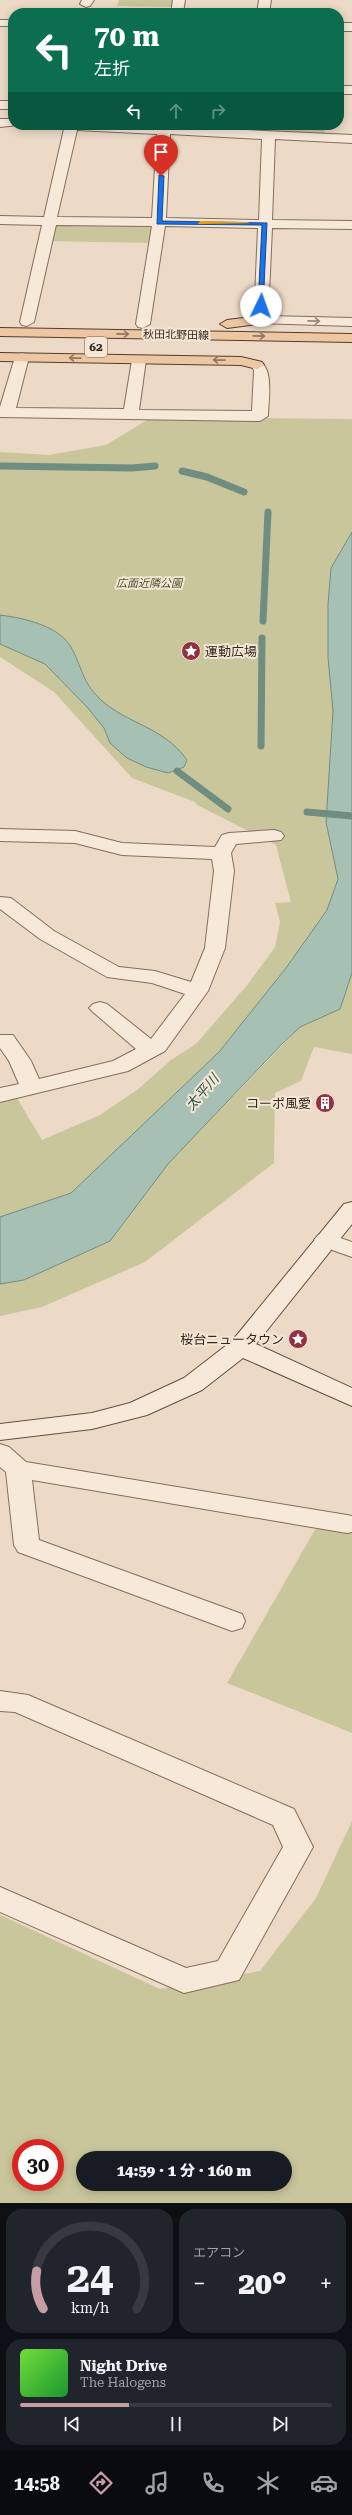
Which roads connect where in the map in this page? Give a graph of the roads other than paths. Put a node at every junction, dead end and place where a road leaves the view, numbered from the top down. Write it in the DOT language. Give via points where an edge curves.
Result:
graph roads {
  1 [pos="70,130"];
  2 [pos="164,130"];
  3 [pos="269,135"];
  4 [pos="352,139"];
  5 [pos="0,220"];
  6 [pos="50,221"];
  7 [pos="159,222"];
  8 [pos="265,224"];
  9 [pos="352,225"];
  10 [pos="261,320"];
  11 [pos="0,321"];
  12 [pos="27,322"];
  13 [pos="352,322"];
  14 [pos="143,324"];
  15 [pos="0,332"];
  16 [pos="352,338"];
  17 [pos="0,346"];
  18 [pos="352,351"];
  19 [pos="0,357"];
  20 [pos="22,358"];
  21 [pos="139,360"];
  22 [pos="257,365"];
  23 [pos="4,412"];
  24 [pos="131,415"];
  25 [pos="0,835"];
  26 [pos="274,836"];
  27 [pos="221,853"];
  28 [pos="1,898"];
  29 [pos="198,991"];
  30 [pos="100,1008"];
  31 [pos="5,1040"];
  32 [pos="150,1050"];
  33 [pos="32,1088"];
  34 [pos="0,1095"];
  35 [pos="352,1209"];
  36 [pos="326,1240"];
  37 [pos="352,1250"];
  38 [pos="241,1347"];
  39 [pos="352,1398"];
  40 [pos="0,1432"];
  41 [pos="9,1461"];
  42 [pos="347,1524"];
  43 [pos="232,1621"];
  44 [pos="0,1701"];
  45 [pos="0,1899"];
  1 -- 6 [label="street"];
  2 -- 3 [label="street"];
  2 -- 7 [label="street"];
  3 -- 4 [label="street"];
  3 -- 8 [label="street"];
  5 -- 6 [label="street"];
  6 -- 7 [label="street"];
  6 -- 12 [label="street"];
  7 -- 8 [label="street"];
  7 -- 14 [label="street"];
  8 -- 9 [label="street"];
  8 -- 10 [label="street"];
  10 -- 13 [label="street, one-way"];
  10 -- 14 [label="main road" via="231,324"];
  11 -- 12 [label="main road"];
  12 -- 14 [label="main road"];
  15 -- 16 [label="main road, 秋田北野田線 / 62, one-way"];
  17 -- 18 [label="main road, 秋田北野田線 / 62"];
  19 -- 20 [label="main road"];
  21 -- 20 [label="main road, one-way"];
  20 -- 23 [label="street"];
  22 -- 21 [label="main road, one-way" via="241,361"];
  21 -- 24 [label="street"];
  22 -- 24 [label="street" via="261,370 260,416"];
  23 -- 24 [label="street"];
  25 -- 27 [label="street" via="75,837 122,849"];
  26 -- 27 [label="street" via="229,839"];
  27 -- 29 [label="street" via="224,871 215,948"];
  28 -- 29 [label="street" via="47,935 114,973 155,977"];
  29 -- 32 [label="street" via="157,1046"];
  30 -- 32 [label="street"];
  31 -- 33 [label="street" via="20,1061"];
  32 -- 33 [label="street" via="120,1066"];
  33 -- 34 [label="street"];
  35 -- 36 [label="street"];
  36 -- 37 [label="street"];
  36 -- 38 [label="street"];
  38 -- 39 [label="street"];
  38 -- 40 [label="street" via="193,1384 138,1409 92,1421"];
  41 -- 42 [label="street"];
  41 -- 43 [label="street" via="27,1545"];
  44 -- 45 [label="street" via="18,1702 284,1817 298,1847 228,1971 184,1981"];
}
